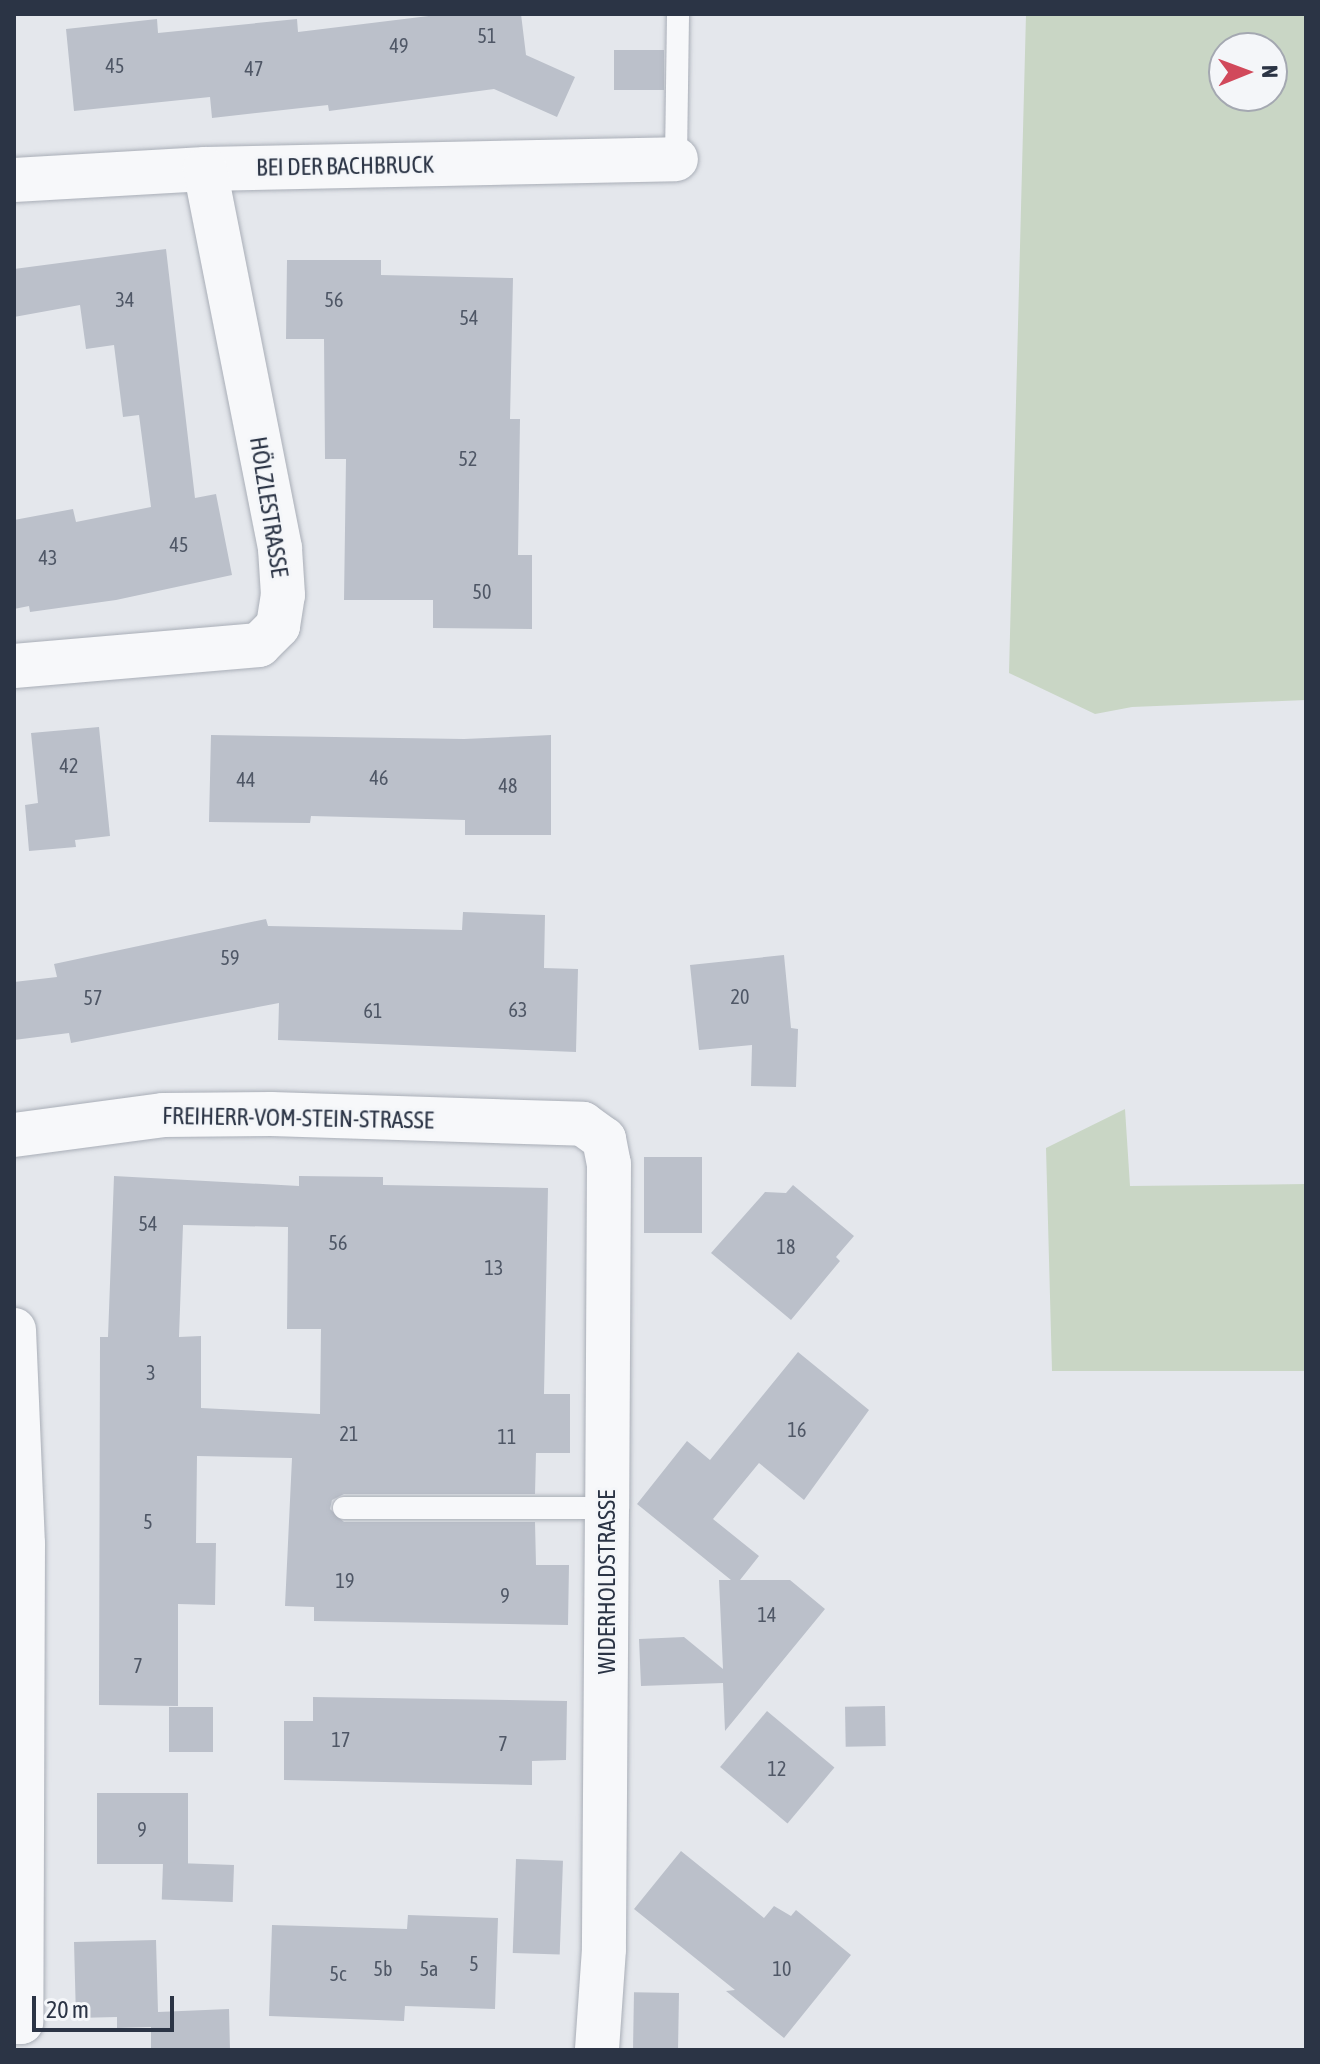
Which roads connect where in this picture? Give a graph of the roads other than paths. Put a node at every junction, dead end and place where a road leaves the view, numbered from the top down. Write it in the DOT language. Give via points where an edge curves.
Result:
graph roads {
  1 [pos="678,14"];
  2 [pos="676,159"];
  3 [pos="205,169"];
  4 [pos="14,180"];
  5 [pos="14,666"];
  6 [pos="583,1124"];
  7 [pos="14,1135"];
  8 [pos="14,1330"];
  9 [pos="344,1508"];
  10 [pos="607,1508"];
  11 [pos="17,1939"];
  12 [pos="14,2022"];
  13 [pos="597,2050"];
  1 -- 2 [label="lane"];
  2 -- 3 [label="street, BEI DER BACHBRUCK"];
  3 -- 4 [label="street, BEI DER BACHBRUCK"];
  3 -- 5 [label="street, HÖLZLESTRASSE" via="280,548 283,595 278,626 259,645"];
  6 -- 7 [label="street, FREIHERR-VOM-STEIN-STRASSE" via="163,1115"];
  6 -- 10 [label="street, WIDERHOLDSTRASSE" via="604,1139 609,1164"];
  8 -- 11 [label="street" via="23,1544"];
  9 -- 10 [label="lane"];
  10 -- 13 [label="street, WIDERHOLDSTRASSE" via="604,1949"];
  11 -- 12 [label="street" via="21,2022"];
}
